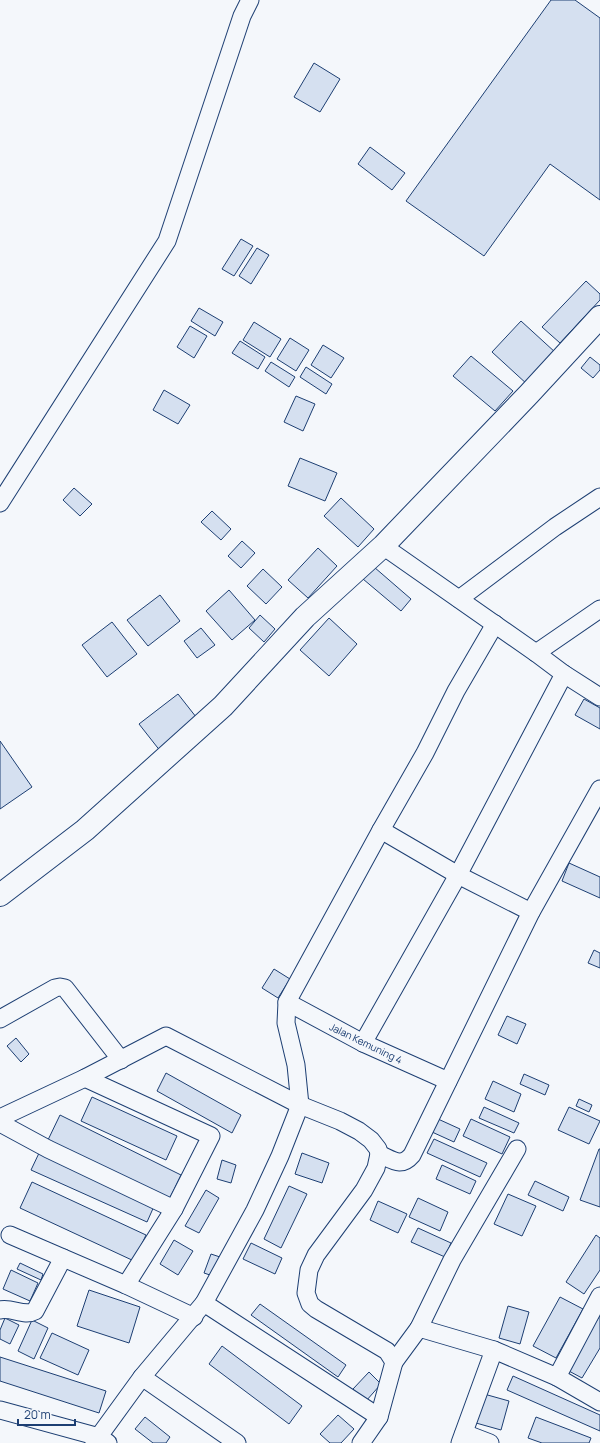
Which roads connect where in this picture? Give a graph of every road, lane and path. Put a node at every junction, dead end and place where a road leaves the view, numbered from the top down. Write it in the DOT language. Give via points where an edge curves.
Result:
graph roads {
  1 [pos="250,0"];
  2 [pos="600,317"];
  3 [pos="600,497"];
  4 [pos="0,503"];
  5 [pos="383,546"];
  6 [pos="458,599"];
  7 [pos="600,609"];
  8 [pos="495,624"];
  9 [pos="536,653"];
  10 [pos="564,674"];
  11 [pos="600,697"];
  12 [pos="600,789"];
  13 [pos="381,830"];
  14 [pos="458,875"];
  15 [pos="0,895"];
  16 [pos="531,912"];
  17 [pos="287,1002"];
  18 [pos="0,1019"];
  19 [pos="363,1043"];
  20 [pos="121,1060"];
  21 [pos="85,1078"];
  22 [pos="448,1081"];
  23 [pos="300,1105"];
  24 [pos="0,1118"];
  25 [pos="0,1123"];
  26 [pos="517,1149"];
  27 [pos="379,1154"];
  28 [pos="174,1209"];
  29 [pos="10,1235"];
  30 [pos="63,1258"];
  31 [pos="126,1285"];
  32 [pos="600,1296"];
  33 [pos="204,1303"];
  34 [pos="0,1310"];
  35 [pos="194,1317"];
  36 [pos="419,1328"];
  37 [pos="494,1350"];
  38 [pos="394,1362"];
  39 [pos="142,1377"];
  40 [pos="557,1377"];
  41 [pos="600,1402"];
  42 [pos="0,1410"];
  43 [pos="379,1417"];
  44 [pos="462,1438"];
  45 [pos="100,1441"];
  46 [pos="237,1443"];
  47 [pos="361,1443"];
  48 [pos="490,1443"];
  1 -- 4 [label="street" via="242,16 167,241"];
  2 -- 5 [label="street"];
  3 -- 6 [label="street"];
  5 -- 6 [label="street"];
  5 -- 15 [label="street" via="305,617 223,706 85,830"];
  6 -- 8 [label="street"];
  7 -- 9 [label="street"];
  8 -- 9 [label="street"];
  8 -- 13 [label="street" via="456,691 426,753"];
  9 -- 10 [label="street"];
  10 -- 11 [label="street"];
  10 -- 14 [label="street"];
  12 -- 16 [label="street"];
  13 -- 14 [label="street"];
  13 -- 17 [label="street"];
  14 -- 16 [label="street"];
  14 -- 19 [label="street"];
  16 -- 22 [label="street"];
  17 -- 19 [label="street, Jalan Kemuning 4"];
  17 -- 23 [label="street" via="286,1023 296,1065"];
  18 -- 20 [label="street" via="56,988 65,988"];
  19 -- 22 [label="street, Jalan Kemuning 4"];
  20 -- 21 [label="street"];
  20 -- 23 [label="street" via="166,1036"];
  21 -- 24 [label="street"];
  21 -- 28 [label="street" via="211,1136"];
  22 -- 27 [label="street" via="407,1161 401,1163"];
  23 -- 27 [label="street" via="359,1131 375,1145"];
  23 -- 33 [label="street" via="255,1210"];
  25 -- 28 [label="street" via="48,1149"];
  26 -- 36 [label="street" via="452,1260"];
  27 -- 38 [label="street" via="376,1168 364,1190 316,1255 308,1270 306,1293 310,1304 316,1309 387,1352"];
  28 -- 31 [label="street"];
  29 -- 30 [label="street"];
  30 -- 31 [label="street"];
  30 -- 34 [label="street" via="35,1311 28,1314 8,1309"];
  31 -- 35 [label="street"];
  32 -- 40 [label="street"];
  33 -- 35 [label="street"];
  33 -- 43 [label="street"];
  35 -- 39 [label="street"];
  36 -- 37 [label="street"];
  36 -- 38 [label="street"];
  37 -- 40 [label="street"];
  37 -- 44 [label="street"];
  38 -- 43 [label="street"];
  39 -- 45 [label="street"];
  39 -- 46 [label="street"];
  40 -- 41 [label="street"];
  42 -- 45 [label="street"];
  43 -- 47 [label="street"];
  44 -- 48 [label="street"];
}
